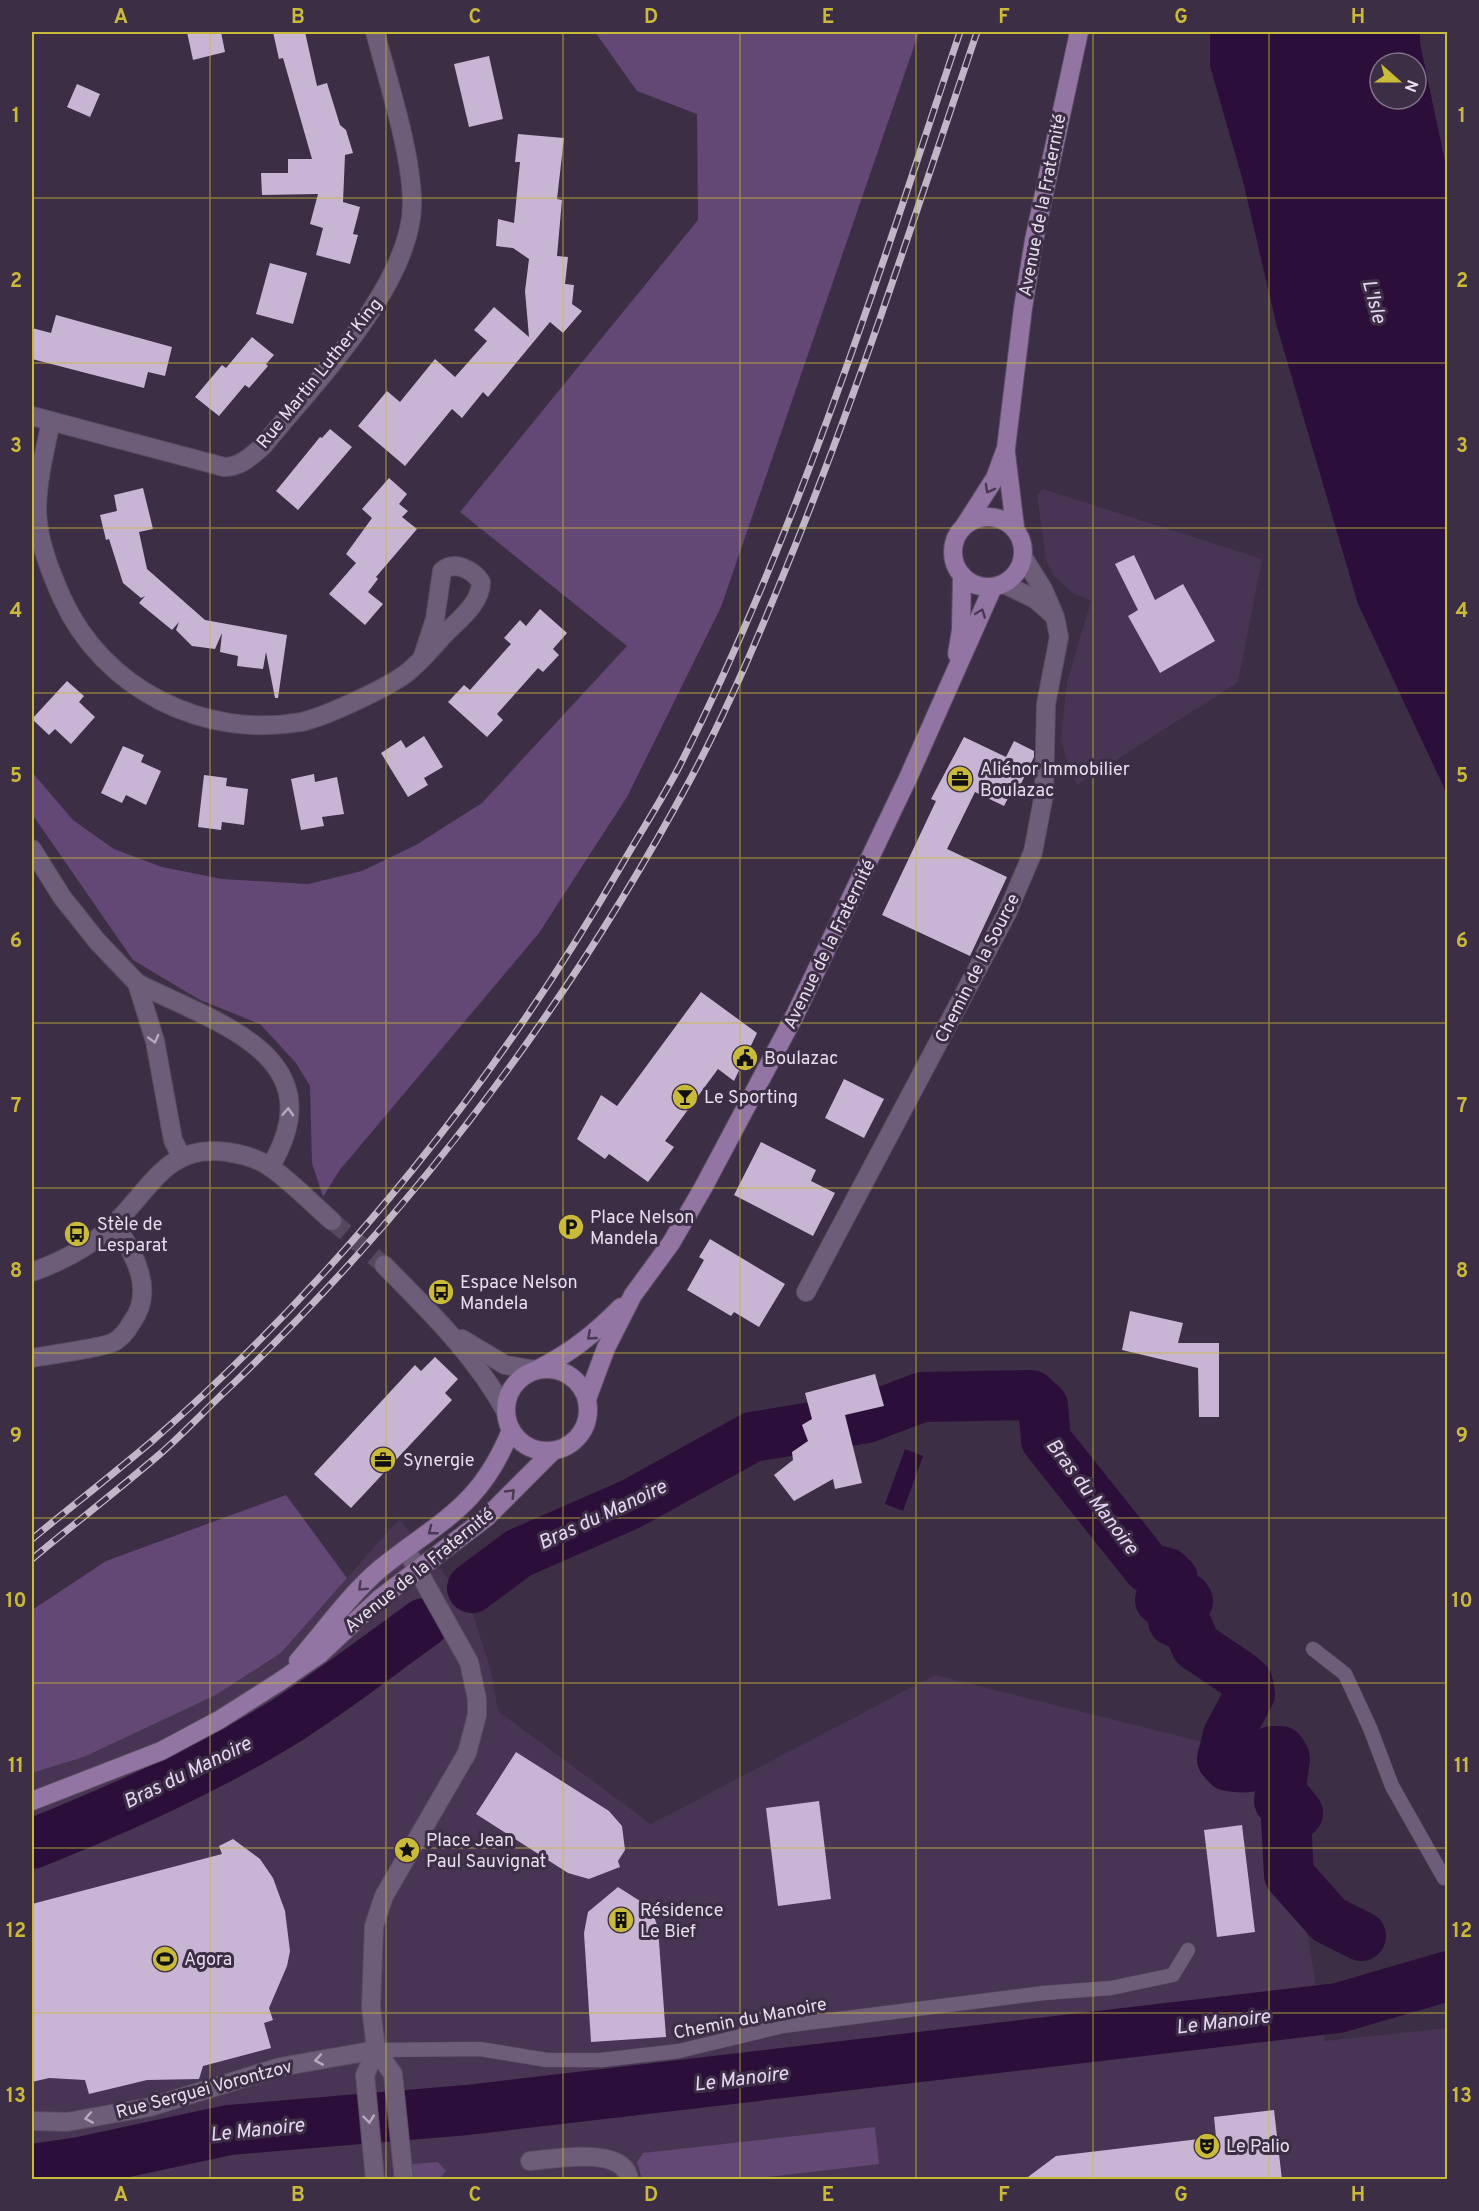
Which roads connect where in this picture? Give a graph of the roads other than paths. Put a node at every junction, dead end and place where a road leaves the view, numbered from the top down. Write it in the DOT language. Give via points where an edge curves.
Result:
graph roads {
  1 [pos="375,32"];
  2 [pos="1079,32"];
  3 [pos="32,416"];
  4 [pos="51,421"];
  5 [pos="1006,448"];
  6 [pos="965,525"];
  7 [pos="1014,528"];
  8 [pos="1023,557"];
  9 [pos="962,575"];
  10 [pos="998,585"];
  11 [pos="1055,617"];
  12 [pos="422,659"];
  13 [pos="953,677"];
  14 [pos="32,849"];
  15 [pos="137,983"];
  16 [pos="181,1156"];
  17 [pos="270,1167"];
  18 [pos="332,1221"];
  19 [pos="115,1224"];
  20 [pos="384,1265"];
  21 [pos="32,1272"];
  22 [pos="806,1292"];
  23 [pos="633,1295"];
  24 [pos="448,1329"];
  25 [pos="32,1358"];
  26 [pos="536,1370"];
  27 [pos="587,1399"];
  28 [pos="508,1421"];
  29 [pos="553,1451"];
  30 [pos="407,1551"];
  31 [pos="418,1571"];
  32 [pos="1313,1649"];
  33 [pos="279,1682"];
  34 [pos="32,1801"];
  35 [pos="1444,1878"];
  36 [pos="1188,1950"];
  37 [pos="376,2050"];
  38 [pos="32,2121"];
  39 [pos="530,2161"];
  40 [pos="375,2180"];
  41 [pos="404,2180"];
  42 [pos="629,2180"];
  1 -- 4 [label="street, Rue Martin Luther King" via="411,177 409,227 392,279 372,311 263,446 247,461 224,467"];
  2 -- 5 [label="main road, Avenue de la Fraternité" via="1034,240"];
  3 -- 4 [label="street, Rue Martin Luther King"];
  4 -- 12 [label="street" via="37,512 43,551 71,619 119,674 151,698 184,711 245,725 302,722 394,681"];
  5 -- 6 [label="main road, one-way" via="995,478"];
  5 -- 7 [label="main road"];
  6 -- 7 [label="main road" via="985,516 1006,521"];
  6 -- 9 [label="main road" via="954,544 953,555"];
  7 -- 8 [label="main road" via="1024,546"];
  8 -- 10 [label="main road" via="1020,567"];
  8 -- 11 [label="street, Chemin de la Source"];
  9 -- 10 [label="main road" via="981,586"];
  9 -- 13 [label="main road, Avenue de la Fraternité" via="961,630"];
  10 -- 11 [label="street" via="1035,598"];
  13 -- 10 [label="main road, Avenue de la Fraternité, one-way"];
  11 -- 22 [label="street, Chemin de la Source" via="1059,637 1046,704 1044,794 1033,852 1007,913"];
  12 -- 12 [label="street" via="435,619 442,571 460,566 469,570 481,582 481,590 474,603"];
  13 -- 23 [label="main road, Avenue de la Fraternité" via="859,885 739,1124 670,1243"];
  14 -- 15 [label="street" via="90,933"];
  15 -- 16 [label="street, one-way" via="155,1041 172,1140"];
  17 -- 15 [label="street, one-way" via="280,1150 290,1112 281,1074 269,1057 231,1029"];
  16 -- 17 [label="street" via="219,1150 239,1153"];
  16 -- 19 [label="street" via="141,1192"];
  17 -- 18 [label="street"];
  19 -- 21 [label="street" via="61,1261"];
  19 -- 25 [label="street" via="137,1263 143,1287 135,1318 113,1343"];
  20 -- 24 [label="street"];
  23 -- 26 [label="main road, one-way" via="592,1336"];
  23 -- 27 [label="main road" via="606,1348"];
  24 -- 26 [label="street" via="505,1365"];
  24 -- 28 [label="street" via="490,1384"];
  26 -- 27 [label="main road" via="561,1371 581,1387"];
  26 -- 28 [label="main road" via="523,1376 507,1398"];
  27 -- 29 [label="main road" via="585,1426 567,1446"];
  28 -- 29 [label="main road" via="529,1447"];
  28 -- 30 [label="main road, Avenue de la Fraternité, one-way" via="502,1453 476,1493"];
  31 -- 29 [label="main road, Avenue de la Fraternité, one-way" via="487,1517"];
  30 -- 31 [label="street"];
  30 -- 33 [label="main road, Avenue de la Fraternité, one-way" via="359,1588"];
  31 -- 33 [label="main road, Avenue de la Fraternité" via="379,1599 320,1654"];
  31 -- 37 [label="street" via="469,1662 477,1715 467,1753 380,1906 371,1954"];
  32 -- 35 [label="lane" via="1346,1674 1392,1786"];
  33 -- 34 [label="main road, Avenue de la Fraternité" via="161,1751"];
  36 -- 37 [label="lane, Chemin du Manoire" via="1173,1975 1111,1988 783,2026 679,2051 601,2060 547,2060 480,2049"];
  37 -- 38 [label="street, Rue Serguei Vorontzov, one-way" via="280,2067 150,2107 68,2121"];
  37 -- 40 [label="street, one-way" via="365,2075"];
  37 -- 41 [label="street" via="393,2074"];
  39 -- 42 [label="street" via="597,2156 618,2162"];
}
